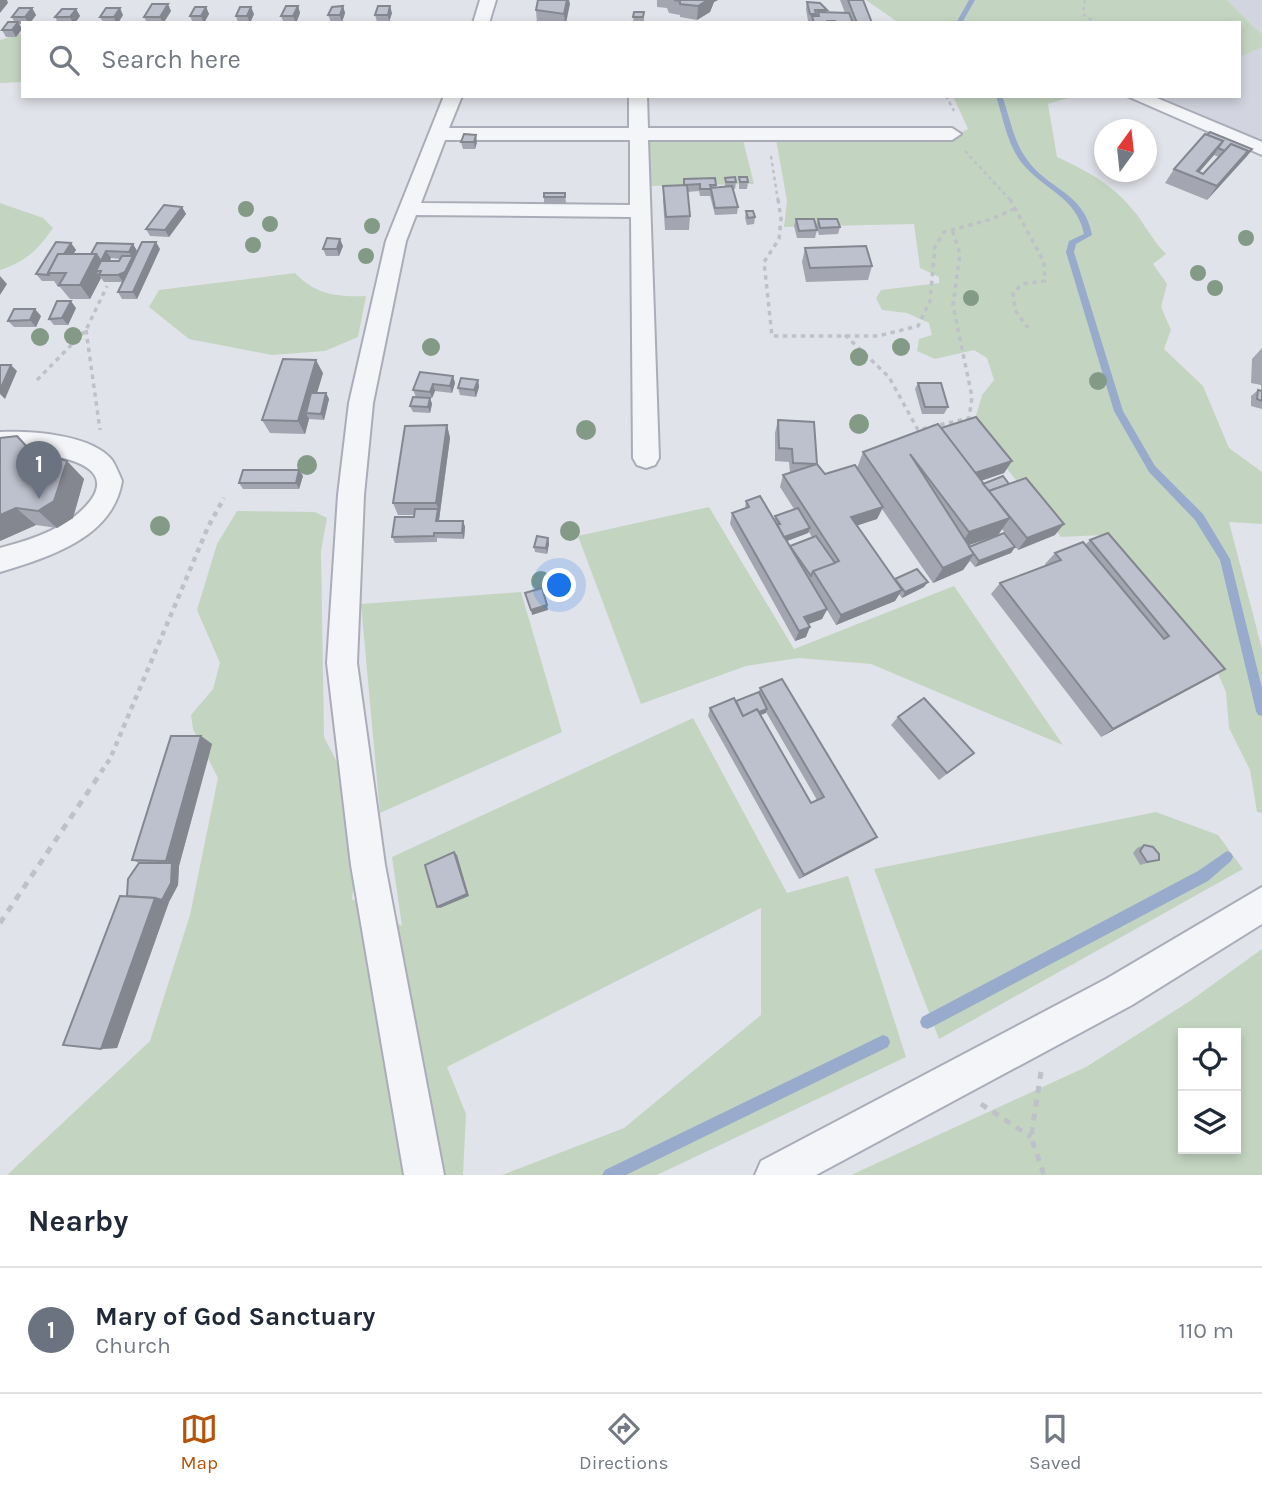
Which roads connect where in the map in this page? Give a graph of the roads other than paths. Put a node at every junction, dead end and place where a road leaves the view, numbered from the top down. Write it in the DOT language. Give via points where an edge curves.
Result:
graph roads {
  1 [pos="488,0"];
  2 [pos="482,21"];
  3 [pos="452,98"];
  4 [pos="638,98"];
  5 [pos="1141,98"];
  6 [pos="438,134"];
  7 [pos="952,134"];
  8 [pos="639,135"];
  9 [pos="1262,149"];
  10 [pos="409,209"];
  11 [pos="641,211"];
  12 [pos="0,442"];
  13 [pos="646,458"];
  14 [pos="0,560"];
  15 [pos="1262,904"];
  16 [pos="424,1175"];
  17 [pos="775,1175"];
  1 -- 2 [label="street"];
  3 -- 6 [label="street"];
  4 -- 8 [label="street"];
  5 -- 9 [label="street"];
  6 -- 8 [label="street"];
  6 -- 10 [label="street"];
  7 -- 8 [label="street"];
  8 -- 11 [label="street"];
  10 -- 11 [label="street"];
  10 -- 16 [label="street" via="397,241 361,403 342,663 368,864"];
  11 -- 13 [label="street"];
  12 -- 14 [label="street" via="24,439 77,449 102,465 108,480 106,498 91,516 56,539"];
  15 -- 17 [label="street" via="1119,992"];
}
